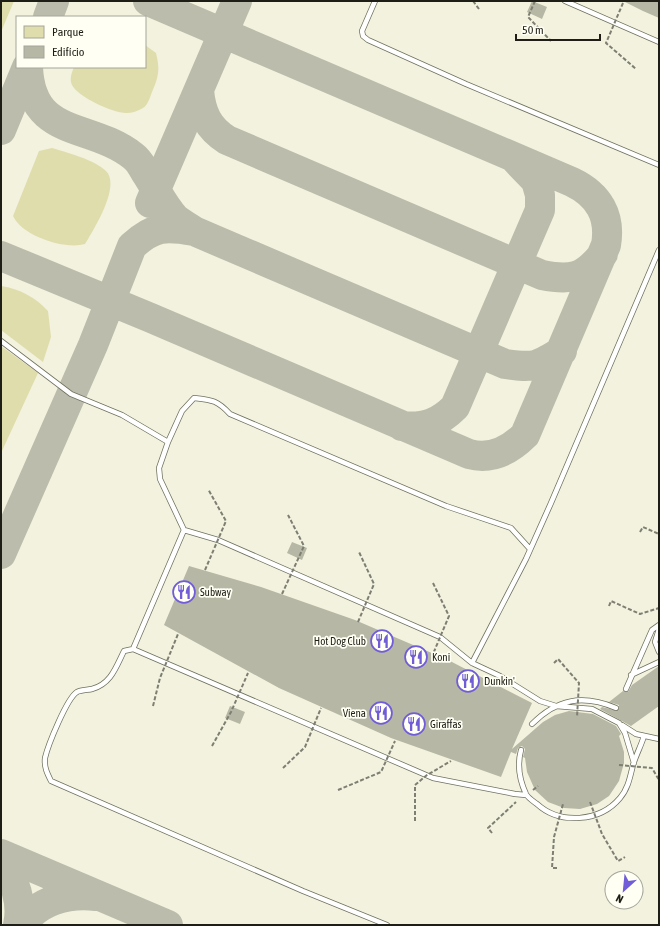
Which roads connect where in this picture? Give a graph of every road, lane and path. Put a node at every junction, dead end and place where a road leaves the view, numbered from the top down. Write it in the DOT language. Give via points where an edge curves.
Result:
graph roads {
  1 [pos="375,1"];
  2 [pos="474,1"];
  3 [pos="535,1"];
  4 [pos="565,1"];
  5 [pos="623,3"];
  6 [pos="478,9"];
  7 [pos="614,23"];
  8 [pos="551,41"];
  9 [pos="659,42"];
  10 [pos="636,69"];
  11 [pos="659,165"];
  12 [pos="659,250"];
  13 [pos="1,341"];
  14 [pos="168,442"];
  15 [pos="208,489"];
  16 [pos="288,516"];
  17 [pos="184,530"];
  18 [pos="640,532"];
  19 [pos="659,534"];
  20 [pos="218,540"];
  21 [pos="530,549"];
  22 [pos="359,552"];
  23 [pos="204,570"];
  24 [pos="292,573"];
  25 [pos="433,583"];
  26 [pos="282,594"];
  27 [pos="366,605"];
  28 [pos="609,606"];
  29 [pos="659,608"];
  30 [pos="358,622"];
  31 [pos="659,625"];
  32 [pos="659,629"];
  33 [pos="178,634"];
  34 [pos="440,637"];
  35 [pos="133,649"];
  36 [pos="659,652"];
  37 [pos="433,654"];
  38 [pos="554,662"];
  39 [pos="659,662"];
  40 [pos="166,663"];
  41 [pos="472,663"];
  42 [pos="248,673"];
  43 [pos="631,675"];
  44 [pos="626,689"];
  45 [pos="239,695"];
  46 [pos="578,700"];
  47 [pos="153,706"];
  48 [pos="556,706"];
  49 [pos="321,708"];
  50 [pos="616,708"];
  51 [pos="577,717"];
  52 [pos="619,723"];
  53 [pos="532,724"];
  54 [pos="313,728"];
  55 [pos="644,736"];
  56 [pos="659,740"];
  57 [pos="395,741"];
  58 [pos="212,746"];
  59 [pos="521,750"];
  60 [pos="387,758"];
  61 [pos="451,761"];
  62 [pos="619,765"];
  63 [pos="633,765"];
  64 [pos="283,768"];
  65 [pos="427,775"];
  66 [pos="659,780"];
  67 [pos="538,786"];
  68 [pos="338,790"];
  69 [pos="526,795"];
  70 [pos="590,802"];
  71 [pos="563,804"];
  72 [pos="594,815"];
  73 [pos="560,816"];
  74 [pos="415,821"];
  75 [pos="492,833"];
  76 [pos="625,857"];
  77 [pos="557,868"];
  78 [pos="387,925"];
  1 -- 11 [label="lane" via="362,31 368,40"];
  2 -- 6 [label="path"];
  3 -- 8 [label="path" via="528,17"];
  4 -- 7 [label="lane"];
  5 -- 7 [label="path, bridge"];
  7 -- 9 [label="lane"];
  7 -- 10 [label="path, bridge" via="606,43"];
  12 -- 21 [label="lane"];
  13 -- 14 [label="lane" via="71,394 122,416"];
  14 -- 17 [label="lane" via="159,468 160,479"];
  14 -- 21 [label="lane" via="187,404 194,398 211,400 220,403 230,414 374,476 446,506 511,528"];
  15 -- 20 [label="path, bridge" via="226,521"];
  16 -- 24 [label="path, bridge" via="304,546"];
  17 -- 20 [label="lane"];
  17 -- 35 [label="lane"];
  18 -- 19 [label="path" via="643,527"];
  20 -- 23 [label="path, bridge"];
  20 -- 24 [label="lane"];
  21 -- 41 [label="lane"];
  22 -- 27 [label="path, bridge" via="374,584"];
  24 -- 26 [label="path, bridge"];
  24 -- 27 [label="lane"];
  25 -- 34 [label="path, bridge" via="449,616"];
  27 -- 30 [label="path, bridge"];
  27 -- 34 [label="lane"];
  28 -- 29 [label="path" via="611,601 640,614"];
  31 -- 43 [label="lane" via="652,630"];
  32 -- 36 [label="lane" via="655,642"];
  33 -- 40 [label="path, bridge"];
  34 -- 37 [label="path, bridge"];
  34 -- 41 [label="lane"];
  35 -- 40 [label="lane"];
  35 -- 78 [label="lane" via="124,651 105,684 77,692 68,703 45,758 45,771 51,781"];
  38 -- 46 [label="path, bridge" via="558,659 579,683"];
  39 -- 43 [label="lane"];
  40 -- 45 [label="lane"];
  40 -- 47 [label="path, bridge"];
  41 -- 48 [label="lane" via="500,676 540,701"];
  42 -- 45 [label="path, bridge"];
  43 -- 44 [label="lane"];
  45 -- 54 [label="lane"];
  45 -- 58 [label="path, bridge"];
  46 -- 48 [label="lane"];
  46 -- 50 [label="lane"];
  46 -- 51 [label="path, bridge"];
  48 -- 52 [label="lane" via="592,710"];
  48 -- 53 [label="lane" via="544,712"];
  49 -- 54 [label="path, bridge"];
  52 -- 55 [label="lane"];
  52 -- 63 [label="lane" via="625,733"];
  54 -- 60 [label="lane"];
  54 -- 64 [label="path, bridge" via="305,747"];
  55 -- 56 [label="lane"];
  55 -- 63 [label="lane"];
  57 -- 60 [label="path, bridge"];
  59 -- 69 [label="lane" via="518,770"];
  60 -- 65 [label="lane"];
  60 -- 68 [label="path, bridge" via="381,772"];
  61 -- 65 [label="path, bridge"];
  62 -- 63 [label="path, bridge"];
  63 -- 66 [label="path, bridge" via="652,768"];
  63 -- 72 [label="lane" via="628,785 620,798 609,808"];
  65 -- 69 [label="lane"];
  65 -- 74 [label="path, bridge" via="415,785"];
  67 -- 69 [label="path"];
  69 -- 73 [label="lane" via="540,807"];
  69 -- 75 [label="path" via="510,806 488,828"];
  70 -- 72 [label="path, bridge"];
  71 -- 73 [label="path, bridge"];
  72 -- 73 [label="lane" via="577,818"];
  72 -- 76 [label="path, bridge" via="618,861"];
  73 -- 77 [label="path, bridge" via="554,837 552,868"];
}
